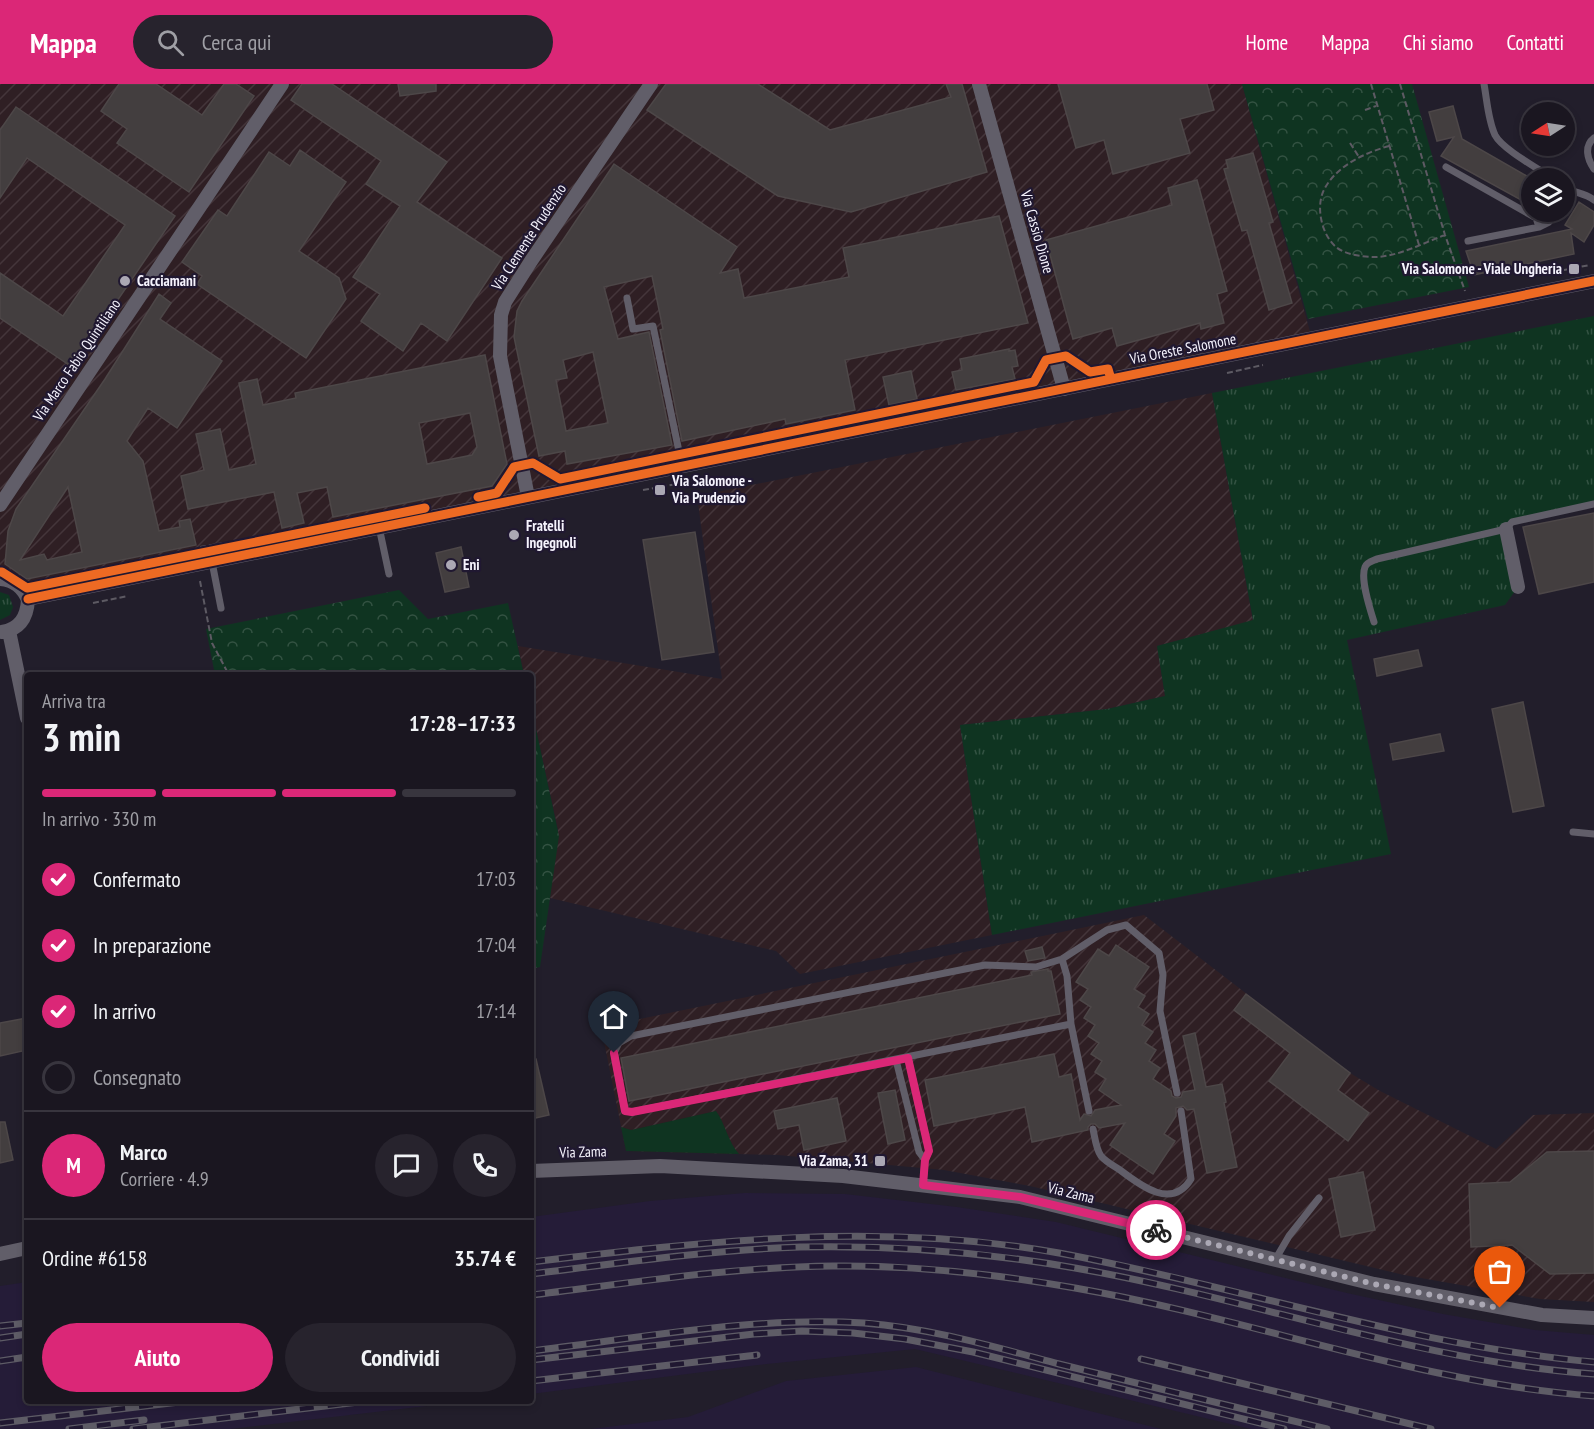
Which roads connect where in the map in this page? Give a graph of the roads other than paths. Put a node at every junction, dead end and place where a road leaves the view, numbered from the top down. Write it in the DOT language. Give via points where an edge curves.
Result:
graph roads {
  1 [pos="282,84"];
  2 [pos="651,84"];
  3 [pos="979,84"];
  4 [pos="1484,84"];
  5 [pos="1594,138"];
  6 [pos="1446,167"];
  7 [pos="1537,168"];
  8 [pos="1594,169"];
  9 [pos="1575,191"];
  10 [pos="1594,200"];
  11 [pos="1549,222"];
  12 [pos="1539,227"];
  13 [pos="1468,241"];
  14 [pos="1594,281"];
  15 [pos="627,298"];
  16 [pos="1064,389"];
  17 [pos="682,466"];
  18 [pos="528,497"];
  19 [pos="1594,504"];
  20 [pos="0,505"];
  21 [pos="379,527"];
  22 [pos="1506,529"];
  23 [pos="212,562"];
  24 [pos="388,574"];
  25 [pos="0,579"];
  26 [pos="1518,587"];
  27 [pos="32,598"];
  28 [pos="221,608"];
  29 [pos="1374,622"];
  30 [pos="5,631"];
  31 [pos="24,706"];
  32 [pos="1573,832"];
  33 [pos="1594,834"];
  34 [pos="1062,959"];
  35 [pos="1071,1024"];
  36 [pos="908,1058"];
  37 [pos="896,1060"];
  38 [pos="1177,1093"];
  39 [pos="1089,1111"];
  40 [pos="1181,1111"];
  41 [pos="1093,1129"];
  42 [pos="925,1160"];
  43 [pos="534,1171"];
  44 [pos="923,1185"];
  45 [pos="1319,1198"];
  46 [pos="24,1249"];
  47 [pos="0,1254"];
  48 [pos="1275,1260"];
  49 [pos="1594,1318"];
  1 -- 20 [label="street, Via Marco Fabio Quintiliano"];
  2 -- 18 [label="street, Via Clemente Prudenzio" via="503,308 500,356"];
  3 -- 16 [label="street, Via Cassio Dione"];
  4 -- 7 [label="lane" via="1496,136"];
  5 -- 8 [label="lane" via="1587,148"];
  6 -- 12 [label="lane" via="1536,218"];
  9 -- 10 [label="lane"];
  11 -- 12 [label="lane"];
  12 -- 13 [label="lane"];
  14 -- 16 [label="street, Via Oreste Salomone"];
  15 -- 17 [label="lane" via="633,329 653,326"];
  16 -- 17 [label="street, Via Oreste Salomone"];
  17 -- 18 [label="street, Via Oreste Salomone"];
  18 -- 21 [label="street, Via Oreste Salomone"];
  19 -- 22 [label="lane" via="1512,522"];
  21 -- 23 [label="street, Via Oreste Salomone"];
  21 -- 24 [label="lane"];
  22 -- 26 [label="street"];
  22 -- 29 [label="lane" via="1369,562 1364,578"];
  23 -- 27 [label="street, Via Oreste Salomone"];
  23 -- 28 [label="lane"];
  25 -- 27 [label="street" via="12,581"];
  27 -- 30 [label="street" via="22,622"];
  30 -- 31 [label="street"];
  32 -- 33 [label="lane"];
  34 -- 35 [label="lane"];
  34 -- 37 [label="lane" via="1036,967 985,965 631,1036 619,1043 614,1053 625,1111 632,1112"];
  34 -- 38 [label="lane" via="1107,930 1126,925 1159,953 1163,975 1160,1011"];
  35 -- 36 [label="lane"];
  35 -- 39 [label="lane"];
  36 -- 37 [label="lane"];
  36 -- 42 [label="lane" via="929,1151"];
  37 -- 42 [label="lane" via="919,1152"];
  40 -- 41 [label="lane" via="1191,1179 1176,1194 1142,1187 1101,1156"];
  42 -- 44 [label="lane"];
  43 -- 44 [label="street, Via Zama" via="660,1166 843,1176"];
  44 -- 48 [label="street, Via Zama" via="1020,1197"];
  45 -- 48 [label="lane"];
  46 -- 47 [label="street"];
  48 -- 49 [label="street, Via Zama" via="1374,1284 1530,1313"];
}
